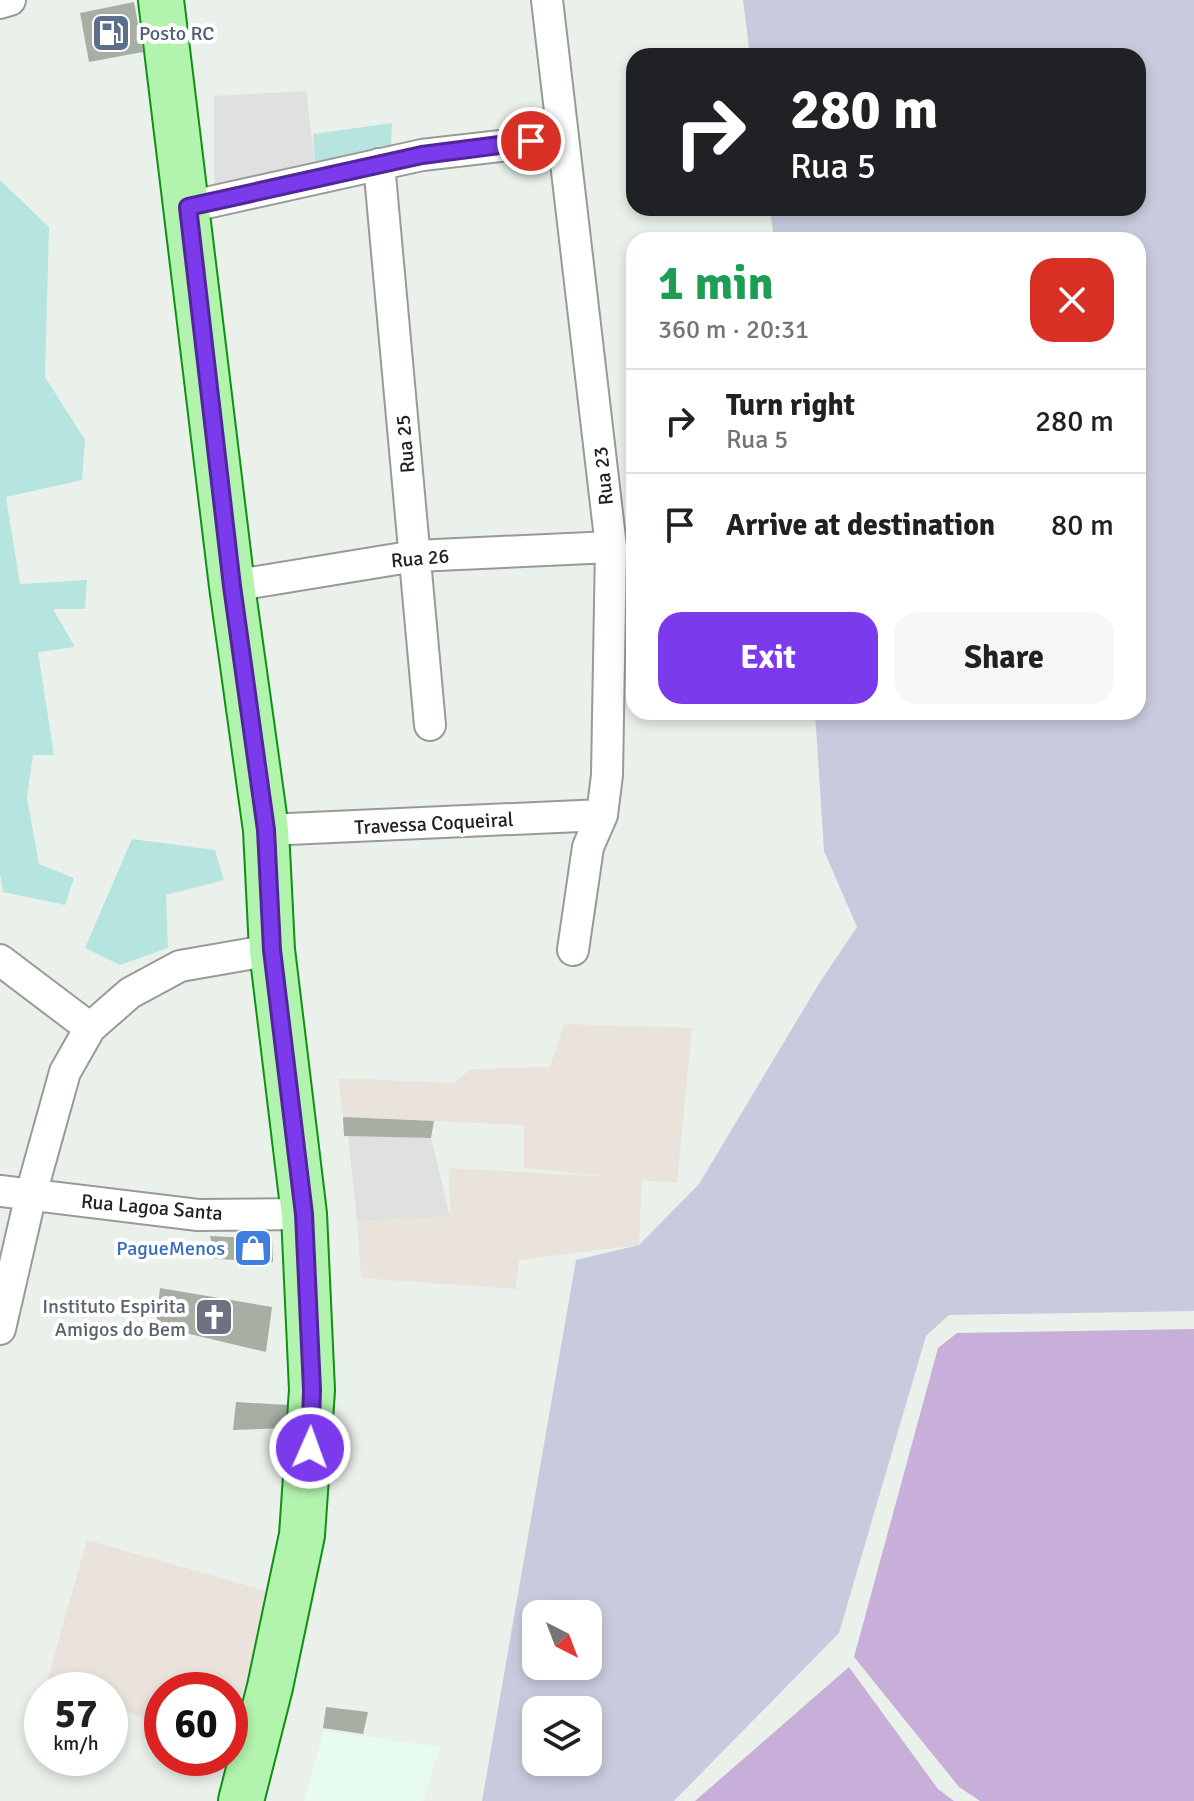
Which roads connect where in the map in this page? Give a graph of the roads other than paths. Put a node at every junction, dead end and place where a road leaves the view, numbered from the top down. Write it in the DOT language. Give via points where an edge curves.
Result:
graph roads {
  1 [pos="10,0"];
  2 [pos="161,0"];
  3 [pos="547,0"];
  4 [pos="0,3"];
  5 [pos="562,139"];
  6 [pos="379,164"];
  7 [pos="188,207"];
  8 [pos="611,547"];
  9 [pos="415,556"];
  10 [pos="232,586"];
  11 [pos="430,725"];
  12 [pos="602,815"];
  13 [pos="266,830"];
  14 [pos="272,950"];
  15 [pos="573,950"];
  16 [pos="0,960"];
  17 [pos="90,1028"];
  18 [pos="0,1191"];
  19 [pos="31,1194"];
  20 [pos="304,1214"];
  21 [pos="0,1329"];
  22 [pos="241,1801"];
  1 -- 4 [label="street"];
  2 -- 7 [label="main road"];
  3 -- 5 [label="street, Rua 23"];
  5 -- 6 [label="street" via="465,147"];
  5 -- 8 [label="street, Rua 23"];
  6 -- 7 [label="street"];
  6 -- 9 [label="street, Rua 25"];
  7 -- 10 [label="main road"];
  8 -- 9 [label="street, Rua 26"];
  8 -- 12 [label="street, Rua 23" via="609,740"];
  9 -- 10 [label="street, Rua 26"];
  9 -- 11 [label="street, Rua 25"];
  10 -- 13 [label="main road"];
  12 -- 13 [label="street, Travessa Coqueiral"];
  12 -- 15 [label="street, Rua 23" via="588,847"];
  13 -- 14 [label="main road"];
  14 -- 17 [label="street" via="180,966 130,993"];
  14 -- 20 [label="main road"];
  16 -- 17 [label="street"];
  17 -- 19 [label="street" via="65,1072"];
  18 -- 19 [label="street, Rua Lagoa Santa"];
  19 -- 20 [label="street, Rua Lagoa Santa" via="198,1215"];
  19 -- 21 [label="street"];
  20 -- 22 [label="main road" via="312,1390 302,1535"];
}
